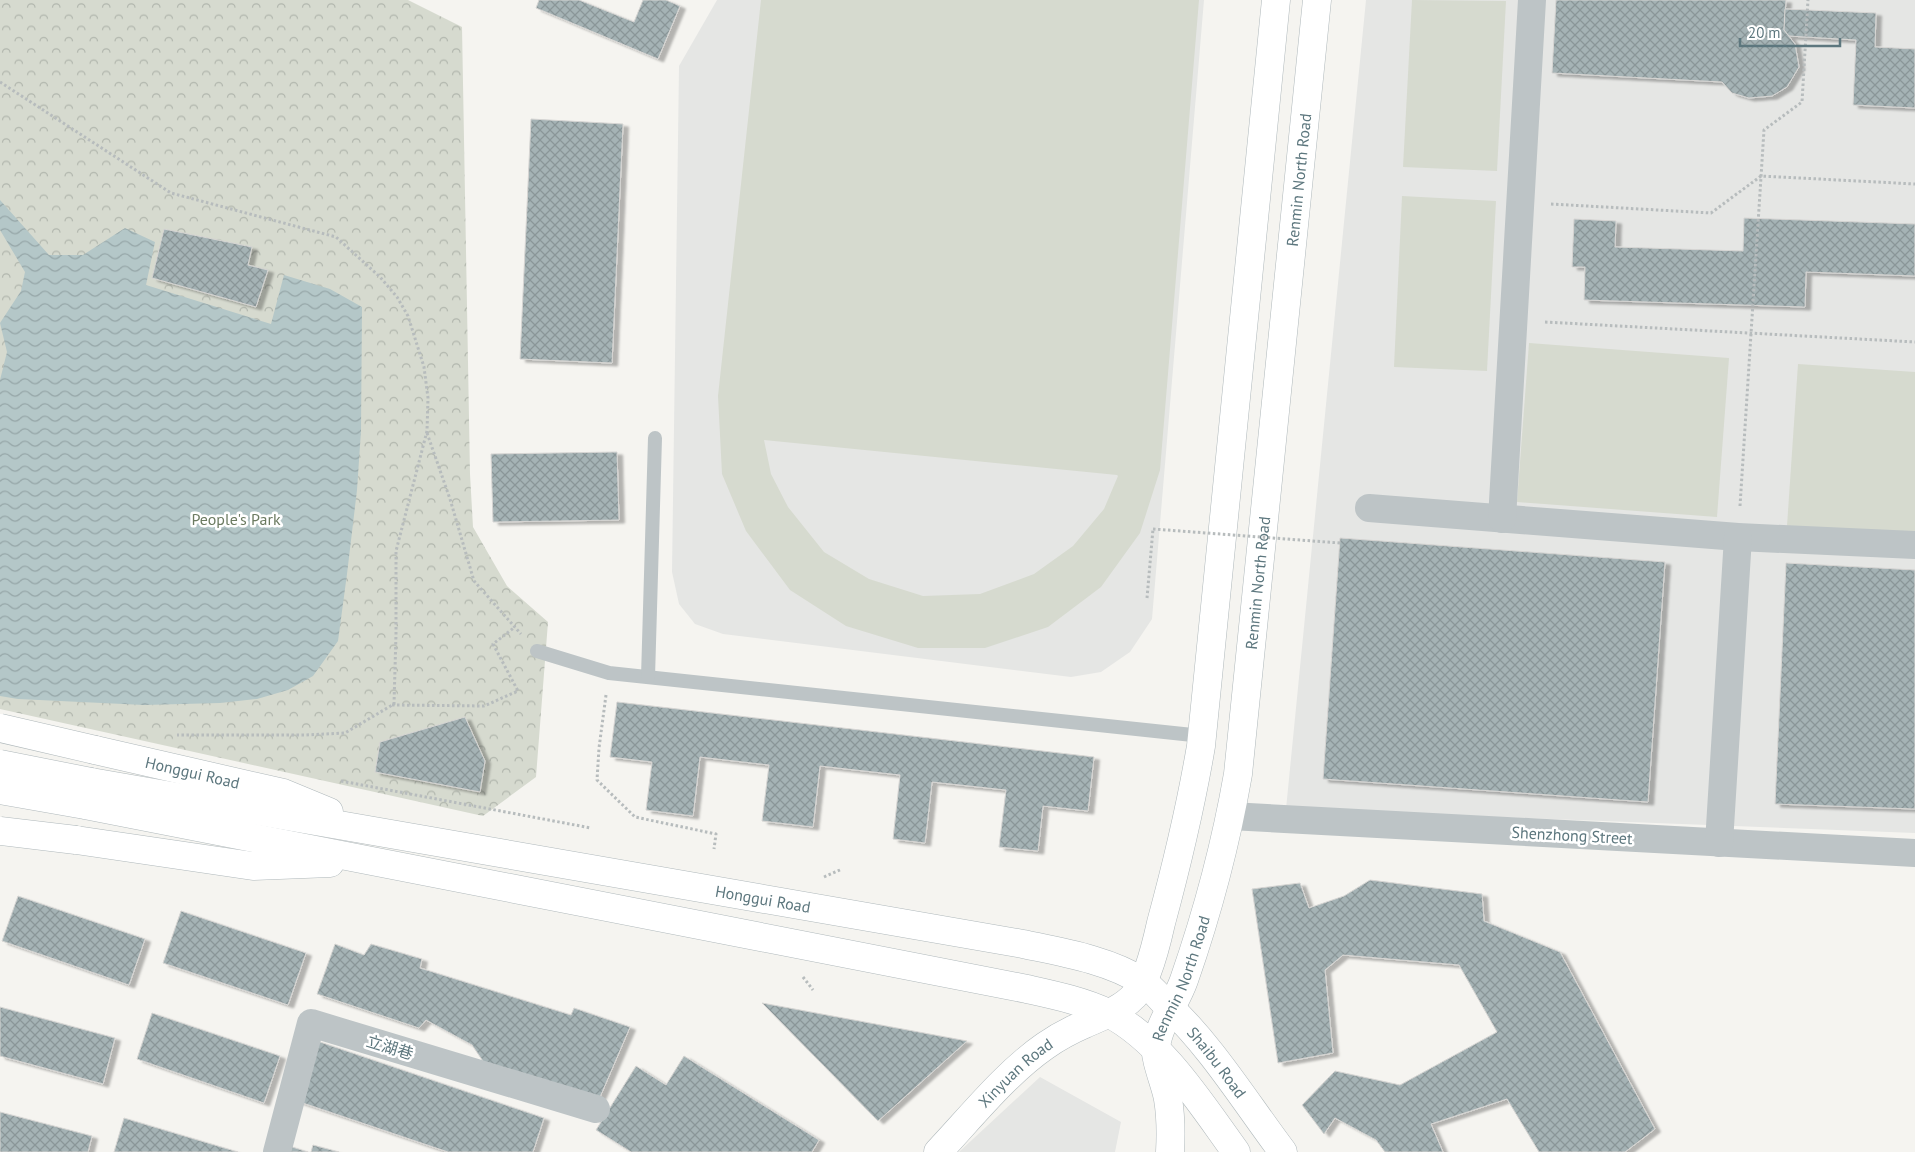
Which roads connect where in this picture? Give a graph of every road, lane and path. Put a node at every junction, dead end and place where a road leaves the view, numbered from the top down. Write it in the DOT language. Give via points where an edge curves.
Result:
graph roads {
  1 [pos="1276,0"];
  2 [pos="1317,0"];
  3 [pos="1532,0"];
  4 [pos="1808,0"];
  5 [pos="0,82"];
  6 [pos="1761,176"];
  7 [pos="1915,184"];
  8 [pos="1521,202"];
  9 [pos="1515,320"];
  10 [pos="1751,334"];
  11 [pos="1915,342"];
  12 [pos="427,431"];
  13 [pos="655,438"];
  14 [pos="1368,508"];
  15 [pos="1502,518"];
  16 [pos="1738,537"];
  17 [pos="1340,544"];
  18 [pos="1915,545"];
  19 [pos="1147,598"];
  20 [pos="515,626"];
  21 [pos="537,651"];
  22 [pos="609,672"];
  23 [pos="648,677"];
  24 [pos="392,705"];
  25 [pos="0,728"];
  26 [pos="172,734"];
  27 [pos="1202,736"];
  28 [pos="0,764"];
  29 [pos="0,790"];
  30 [pos="88,793"];
  31 [pos="505,813"];
  32 [pos="1230,816"];
  33 [pos="591,828"];
  34 [pos="0,831"];
  35 [pos="379,832"];
  36 [pos="1719,842"];
  37 [pos="714,849"];
  38 [pos="1915,853"];
  39 [pos="376,861"];
  40 [pos="1143,982"];
  41 [pos="1172,1009"];
  42 [pos="1108,1014"];
  43 [pos="1155,1049"];
  44 [pos="596,1110"];
  45 [pos="277,1152"];
  46 [pos="938,1152"];
  47 [pos="1170,1152"];
  48 [pos="1236,1152"];
  49 [pos="1283,1152"];
  1 -- 27 [label="street"];
  2 -- 32 [label="street, Renmin North Road" via="1242,741"];
  3 -- 8 [label="street"];
  4 -- 6 [label="path" via="1802,102 1764,130"];
  5 -- 12 [label="path" via="171,193 336,237 380,276 408,316 424,367 428,398"];
  6 -- 7 [label="path"];
  6 -- 8 [label="path" via="1711,213"];
  6 -- 10 [label="path"];
  8 -- 9 [label="street"];
  9 -- 10 [label="path"];
  9 -- 15 [label="street"];
  10 -- 11 [label="path"];
  10 -- 16 [label="path"];
  12 -- 20 [label="path" via="474,581"];
  12 -- 24 [label="path" via="396,551"];
  13 -- 23 [label="lane"];
  14 -- 15 [label="street"];
  15 -- 16 [label="street"];
  16 -- 18 [label="street"];
  16 -- 36 [label="street"];
  17 -- 19 [label="path, bridge" via="1154,528"];
  20 -- 21 [label="path"];
  20 -- 24 [label="path" via="493,644 518,691 484,706"];
  21 -- 22 [label="lane"];
  22 -- 23 [label="lane"];
  22 -- 37 [label="path" via="598,780 635,817 716,834"];
  23 -- 27 [label="lane"];
  24 -- 26 [label="path" via="345,733"];
  25 -- 35 [label="street, Honggui Road, bridge" via="283,793"];
  27 -- 40 [label="street" via="1194,789 1172,886"];
  28 -- 30 [label="street, Honggui Road, bridge"];
  29 -- 30 [label="street, Honggui Road, bridge"];
  30 -- 35 [label="street, Honggui Road"];
  30 -- 39 [label="street, Honggui Road"];
  31 -- 33 [label="path"];
  32 -- 36 [label="street, Shenzhong Street"];
  32 -- 41 [label="street, Renmin North Road" via="1208,899"];
  34 -- 39 [label="street, Honggui Road, bridge" via="253,866"];
  35 -- 40 [label="street, Honggui Road" via="1023,944 1080,957"];
  36 -- 38 [label="street, Shenzhong Street"];
  39 -- 42 [label="street, Honggui Road" via="1028,989 1086,1004"];
  40 -- 41 [label="street, Shaibu Road"];
  40 -- 42 [label="street" via="1136,995"];
  41 -- 43 [label="street, Renmin North Road"];
  41 -- 49 [label="street, Shaibu Road" via="1204,1046"];
  42 -- 43 [label="street"];
  42 -- 46 [label="street, Xinyuan Road" via="1064,1034 1030,1057"];
  43 -- 47 [label="street, Renmin North Road" via="1168,1098 1172,1126"];
  43 -- 48 [label="street" via="1192,1091"];
  44 -- 45 [label="street, 立湖巷" via="311,1023"];
}
